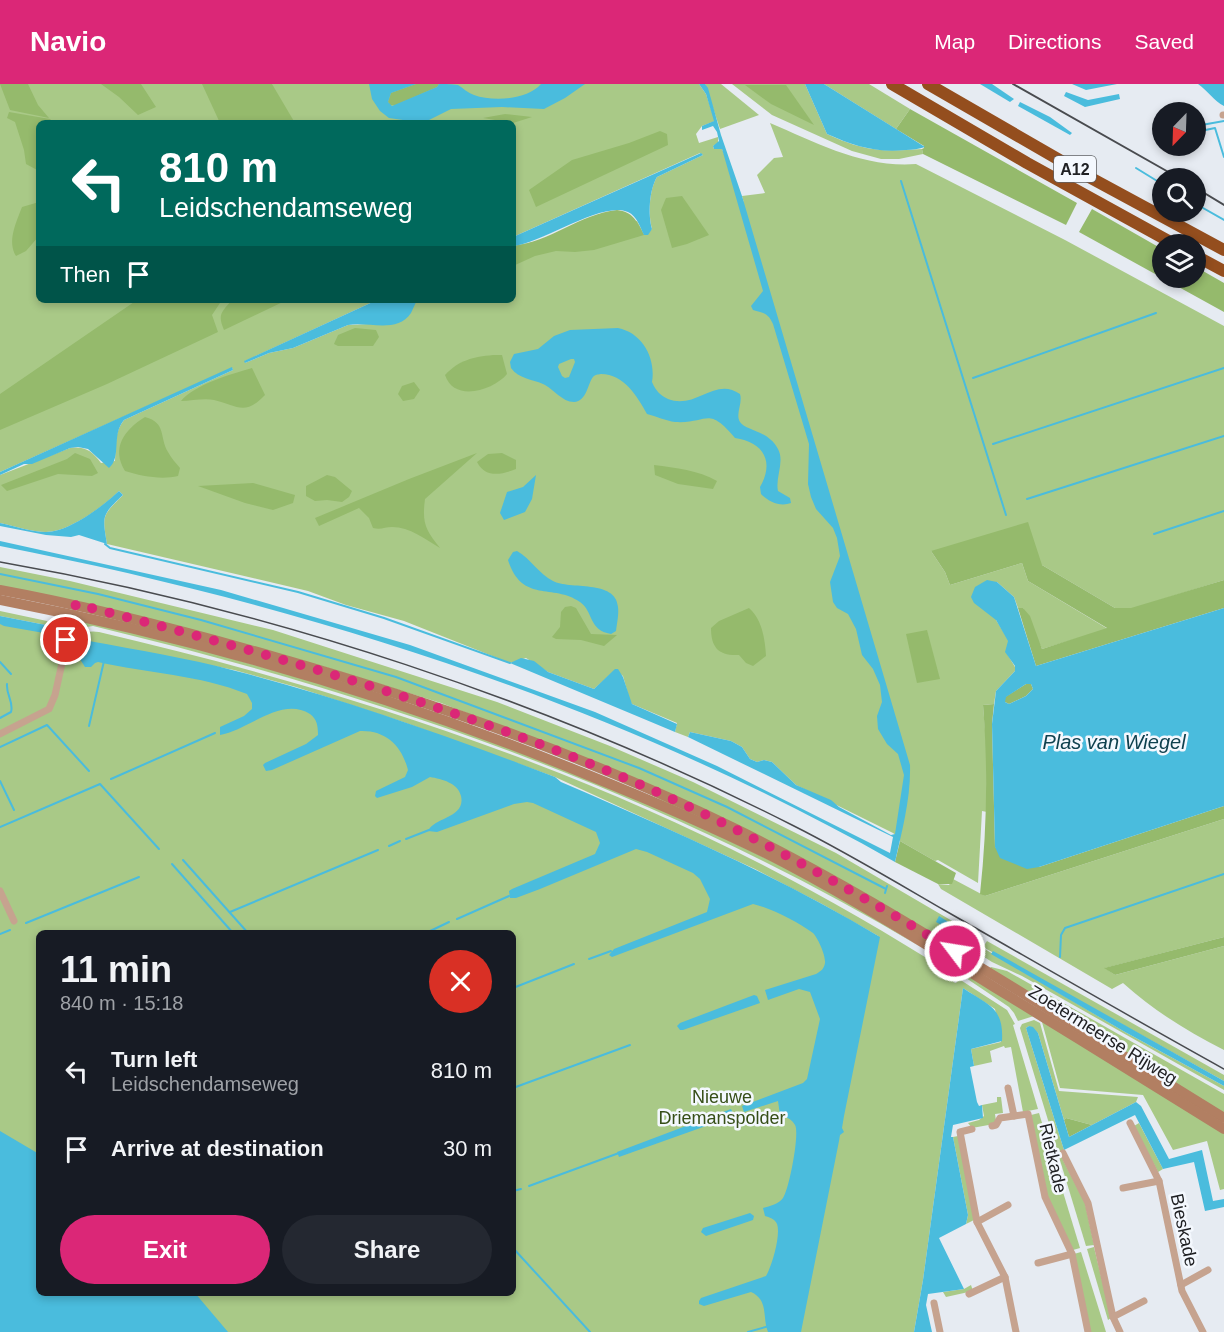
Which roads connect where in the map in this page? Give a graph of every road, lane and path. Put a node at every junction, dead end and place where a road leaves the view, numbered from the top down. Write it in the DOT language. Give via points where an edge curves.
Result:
graph roads {
  1 [pos="892,84"];
  2 [pos="928,84"];
  3 [pos="1156,234"];
  4 [pos="1224,250"];
  5 [pos="1206,261"];
  6 [pos="1224,271"];
  7 [pos="0,590"];
  8 [pos="0,600"];
  9 [pos="74,610"];
  10 [pos="0,734"];
  11 [pos="0,891"];
  12 [pos="14,921"];
  13 [pos="965,963"];
  14 [pos="1008,1088"];
  15 [pos="1014,1116"];
  16 [pos="1224,1118"];
  17 [pos="1130,1123"];
  18 [pos="992,1126"];
  19 [pos="972,1129"];
  20 [pos="1224,1129"];
  21 [pos="1062,1154"];
  22 [pos="1158,1181"];
  23 [pos="1123,1188"];
  24 [pos="1008,1205"];
  25 [pos="977,1222"];
  26 [pos="1072,1254"];
  27 [pos="1038,1263"];
  28 [pos="1209,1270"];
  29 [pos="1005,1276"];
  30 [pos="1181,1285"];
  31 [pos="969,1294"];
  32 [pos="1144,1300"];
  33 [pos="934,1303"];
  34 [pos="1113,1317"];
  35 [pos="940,1332"];
  36 [pos="1016,1332"];
  37 [pos="1088,1332"];
  38 [pos="1120,1332"];
  39 [pos="1203,1332"];
  1 -- 3 [label="highway, A12"];
  2 -- 4 [label="highway, A12"];
  5 -- 6 [label="highway"];
  7 -- 9 [label="main road"];
  8 -- 9 [label="main road"];
  9 -- 10 [label="street" via="49,709"];
  9 -- 13 [label="main road" via="217,641 325,672 432,705 639,784 736,829 884,908"];
  11 -- 12 [label="street"];
  13 -- 16 [label="main road, Zoetermeerse Rijweg"];
  13 -- 20 [label="main road, Zoetermeerse Rijweg"];
  14 -- 15 [label="street, Rietkade"];
  15 -- 18 [label="street, Rietkade" via="1000,1118"];
  15 -- 26 [label="street, Rietkade" via="1028,1114 1045,1197"];
  17 -- 22 [label="street, Bieskade"];
  19 -- 25 [label="street" via="960,1132"];
  21 -- 34 [label="street" via="1088,1203"];
  22 -- 23 [label="street, Bieskade"];
  22 -- 30 [label="street, Bieskade"];
  24 -- 25 [label="street"];
  25 -- 29 [label="street"];
  26 -- 27 [label="street"];
  26 -- 37 [label="street, Rietkade"];
  28 -- 30 [label="street, Bieskade"];
  29 -- 31 [label="street"];
  29 -- 36 [label="street"];
  30 -- 39 [label="street, Bieskade"];
  32 -- 34 [label="street"];
  33 -- 35 [label="street"];
  34 -- 38 [label="street"];
}
